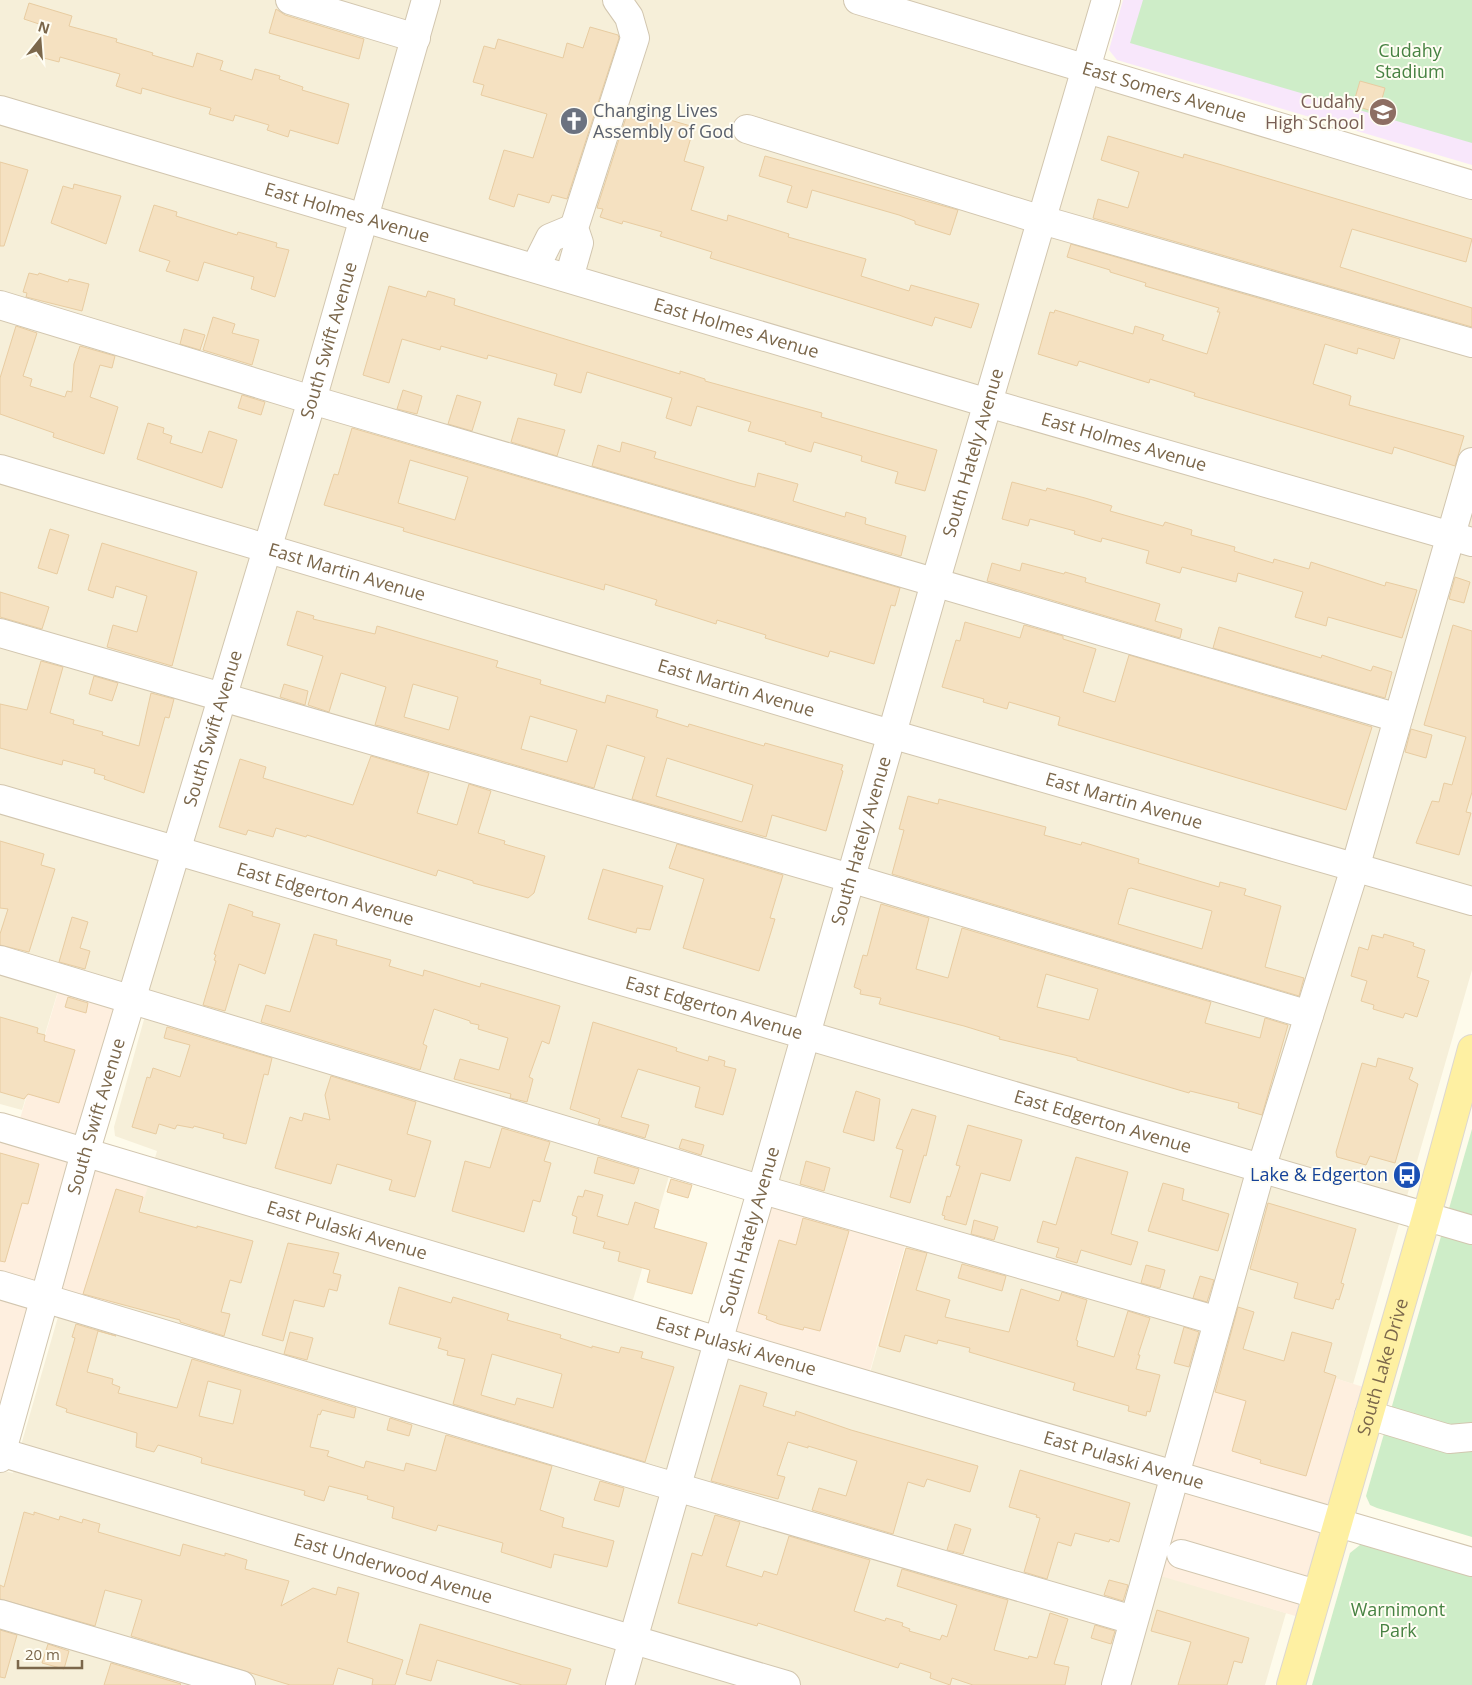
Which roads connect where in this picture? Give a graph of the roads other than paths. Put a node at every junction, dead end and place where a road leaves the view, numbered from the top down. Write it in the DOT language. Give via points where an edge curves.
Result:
graph roads {
  1 [pos="290,0"];
  2 [pos="426,0"];
  3 [pos="616,0"];
  4 [pos="858,0"];
  5 [pos="1106,0"];
  6 [pos="416,38"];
  7 [pos="1086,70"];
  8 [pos="0,110"];
  9 [pos="747,129"];
  10 [pos="1472,185"];
  11 [pos="366,218"];
  12 [pos="1042,220"];
  13 [pos="574,228"];
  14 [pos="535,268"];
  15 [pos="570,278"];
  16 [pos="0,305"];
  17 [pos="1472,343"];
  18 [pos="312,400"];
  19 [pos="988,402"];
  20 [pos="1472,462"];
  21 [pos="0,469"];
  22 [pos="1461,539"];
  23 [pos="268,547"];
  24 [pos="935,583"];
  25 [pos="0,633"];
  26 [pos="223,697"];
  27 [pos="1398,718"];
  28 [pos="893,734"];
  29 [pos="0,799"];
  30 [pos="175,850"];
  31 [pos="1355,868"];
  32 [pos="850,878"];
  33 [pos="1472,901"];
  34 [pos="0,960"];
  35 [pos="131,999"];
  36 [pos="1309,1015"];
  37 [pos="805,1036"];
  38 [pos="1472,1049"];
  39 [pos="0,1127"];
  40 [pos="86,1153"];
  41 [pos="1261,1169"];
  42 [pos="763,1190"];
  43 [pos="1426,1218"];
  44 [pos="1472,1230"];
  45 [pos="0,1284"];
  46 [pos="46,1298"];
  47 [pos="1218,1321"];
  48 [pos="719,1340"];
  49 [pos="1369,1415"];
  50 [pos="1472,1437"];
  51 [pos="0,1454"];
  52 [pos="1174,1476"];
  53 [pos="677,1487"];
  54 [pos="1337,1524"];
  55 [pos="1181,1554"];
  56 [pos="1472,1562"];
  57 [pos="1316,1594"];
  58 [pos="0,1614"];
  59 [pos="1133,1620"];
  60 [pos="634,1640"];
  61 [pos="241,1685"];
  62 [pos="620,1685"];
  63 [pos="786,1685"];
  64 [pos="1116,1685"];
  65 [pos="1291,1685"];
  1 -- 6 [label="street"];
  2 -- 6 [label="street, South Swift Avenue"];
  3 -- 13 [label="street" via="629,17 635,38"];
  4 -- 7 [label="street, East Somers Avenue"];
  5 -- 7 [label="street, South Hately Avenue"];
  6 -- 11 [label="street, South Swift Avenue"];
  7 -- 10 [label="street, East Somers Avenue"];
  7 -- 12 [label="street, South Hately Avenue"];
  8 -- 11 [label="street, East Holmes Avenue"];
  9 -- 12 [label="street"];
  11 -- 14 [label="street, East Holmes Avenue"];
  11 -- 18 [label="street, South Swift Avenue"];
  12 -- 17 [label="street"];
  12 -- 19 [label="street, South Hately Avenue"];
  13 -- 14 [label="street" via="550,238"];
  13 -- 15 [label="street" via="579,243"];
  14 -- 15 [label="street, East Holmes Avenue"];
  15 -- 19 [label="street, East Holmes Avenue"];
  16 -- 18 [label="street"];
  18 -- 23 [label="street, South Swift Avenue"];
  18 -- 24 [label="street"];
  19 -- 22 [label="street, East Holmes Avenue"];
  19 -- 24 [label="street, South Hately Avenue"];
  20 -- 22 [label="street"];
  21 -- 23 [label="street, East Martin Avenue"];
  22 -- 27 [label="street"];
  23 -- 26 [label="street, South Swift Avenue"];
  23 -- 28 [label="street, East Martin Avenue"];
  24 -- 27 [label="street"];
  24 -- 28 [label="street, South Hately Avenue"];
  25 -- 26 [label="street"];
  26 -- 30 [label="street, South Swift Avenue"];
  26 -- 32 [label="street"];
  27 -- 31 [label="street"];
  28 -- 31 [label="street, East Martin Avenue"];
  28 -- 32 [label="street, South Hately Avenue"];
  29 -- 30 [label="street, East Edgerton Avenue"];
  30 -- 35 [label="street, South Swift Avenue"];
  30 -- 37 [label="street, East Edgerton Avenue"];
  31 -- 33 [label="street, East Martin Avenue"];
  31 -- 36 [label="street"];
  32 -- 36 [label="street"];
  32 -- 37 [label="street, South Hately Avenue"];
  34 -- 35 [label="street"];
  35 -- 40 [label="street, South Swift Avenue"];
  35 -- 42 [label="street"];
  36 -- 41 [label="street"];
  37 -- 41 [label="street, East Edgerton Avenue"];
  37 -- 42 [label="street, South Hately Avenue"];
  38 -- 43 [label="main road, South Lake Drive"];
  39 -- 40 [label="street, East Pulaski Avenue"];
  40 -- 46 [label="street, South Swift Avenue"];
  40 -- 48 [label="street, East Pulaski Avenue"];
  41 -- 43 [label="street, East Edgerton Avenue"];
  41 -- 47 [label="street"];
  42 -- 47 [label="street"];
  42 -- 48 [label="street, South Hately Avenue"];
  43 -- 44 [label="street, East Edgerton Avenue"];
  43 -- 49 [label="main road, South Lake Drive"];
  45 -- 46 [label="street"];
  46 -- 51 [label="street, South Swift Avenue"];
  46 -- 53 [label="street"];
  47 -- 52 [label="street"];
  48 -- 52 [label="street, East Pulaski Avenue"];
  48 -- 53 [label="street, South Hately Avenue"];
  49 -- 50 [label="street" via="1449,1439"];
  49 -- 54 [label="main road, South Lake Drive"];
  51 -- 60 [label="street, East Underwood Avenue"];
  52 -- 54 [label="street, East Pulaski Avenue"];
  52 -- 59 [label="street"];
  53 -- 59 [label="street"];
  53 -- 60 [label="street, South Hately Avenue"];
  54 -- 56 [label="street, East Pulaski Avenue"];
  54 -- 57 [label="main road, South Lake Drive"];
  55 -- 57 [label="street"];
  57 -- 65 [label="main road, South Lake Drive"];
  58 -- 61 [label="street"];
  59 -- 64 [label="street"];
  60 -- 62 [label="street, South Hately Avenue"];
  60 -- 63 [label="street, East Underwood Avenue"];
}
